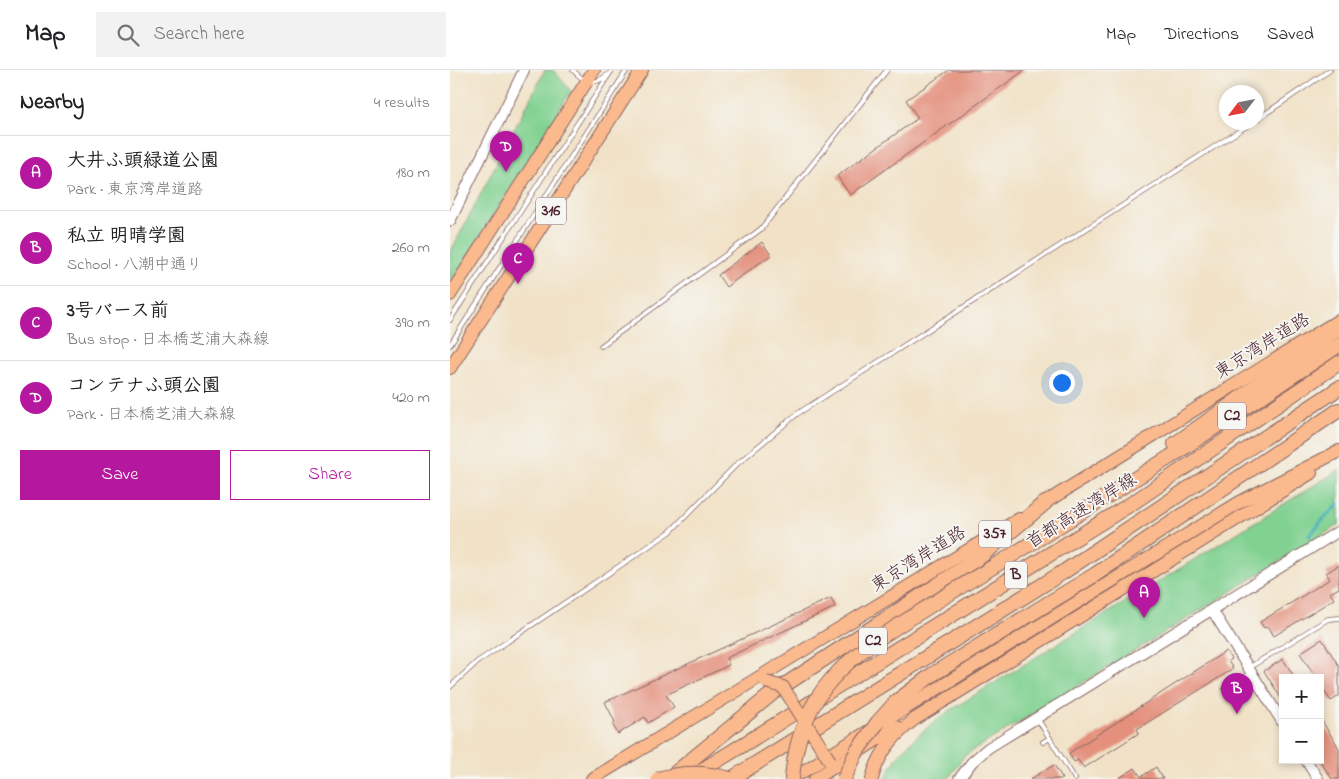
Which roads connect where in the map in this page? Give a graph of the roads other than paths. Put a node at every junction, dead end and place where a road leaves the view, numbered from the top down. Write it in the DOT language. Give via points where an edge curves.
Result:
graph roads {
  1 [pos="524,70"];
  2 [pos="573,70"];
  3 [pos="594,70"];
  4 [pos="612,70"];
  5 [pos="626,70"];
  6 [pos="642,70"];
  7 [pos="887,70"];
  8 [pos="1330,70"];
  9 [pos="587,82"];
  10 [pos="1264,115"];
  11 [pos="1241,130"];
  12 [pos="450,221"];
  13 [pos="450,295"];
  14 [pos="450,320"];
  15 [pos="1339,320"];
  16 [pos="1339,328"];
  17 [pos="450,345"];
  18 [pos="1339,345"];
  19 [pos="602,346"];
  20 [pos="1339,363"];
  21 [pos="450,368"];
  22 [pos="1339,388"];
  23 [pos="1339,410"];
  24 [pos="1339,451"];
  25 [pos="1339,455"];
  26 [pos="1124,486"];
  27 [pos="1045,503"];
  28 [pos="1339,531"];
  29 [pos="1212,610"];
  30 [pos="1339,618"];
  31 [pos="1250,670"];
  32 [pos="450,687"];
  33 [pos="1225,689"];
  34 [pos="915,718"];
  35 [pos="1037,718"];
  36 [pos="1281,719"];
  37 [pos="878,722"];
  38 [pos="1050,738"];
  39 [pos="1043,742"];
  40 [pos="649,744"];
  41 [pos="832,764"];
  42 [pos="1309,764"];
  43 [pos="615,765"];
  44 [pos="592,779"];
  45 [pos="610,779"];
  46 [pos="658,779"];
  47 [pos="667,779"];
  48 [pos="688,779"];
  49 [pos="731,779"];
  50 [pos="791,779"];
  51 [pos="815,779"];
  52 [pos="842,779"];
  53 [pos="850,779"];
  54 [pos="872,779"];
  55 [pos="959,779"];
  56 [pos="1076,779"];
  57 [pos="1318,779"];
  1 -- 12 [label="street"];
  2 -- 9 [label="lane"];
  3 -- 9 [label="main road, 316"];
  4 -- 9 [label="lane" via="599,81"];
  4 -- 14 [label="lane"];
  5 -- 17 [label="lane"];
  6 -- 21 [label="main road, 316"];
  7 -- 19 [label="lane" via="761,229"];
  8 -- 10 [label="lane"];
  9 -- 13 [label="main road, 316"];
  11 -- 32 [label="lane" via="797,414 738,464 670,532 477,662"];
  15 -- 27 [label="main road, 東京湾岸道路 / 357"];
  16 -- 26 [label="highway" via="1176,443"];
  18 -- 26 [label="highway, C2"];
  20 -- 48 [label="highway, 首都高速湾岸線 / B" via="1134,502"];
  22 -- 49 [label="highway, B" via="1066,571"];
  23 -- 37 [label="highway" via="1096,574 920,684 896,702"];
  24 -- 50 [label="main road" via="1240,502"];
  25 -- 34 [label="main road"];
  26 -- 50 [label="highway, C2, bridge" via="885,633 843,665 820,692 805,720"];
  27 -- 40 [label="main road, 東京湾岸道路 / 357"];
  27 -- 47 [label="highway" via="980,557 774,692"];
  28 -- 29 [label="street"];
  29 -- 31 [label="street"];
  29 -- 35 [label="street"];
  30 -- 31 [label="lane" via="1328,619"];
  31 -- 33 [label="lane"];
  31 -- 36 [label="street"];
  34 -- 41 [label="main road"];
  34 -- 54 [label="main road" via="885,749"];
  35 -- 38 [label="lane"];
  35 -- 55 [label="street" via="982,752"];
  37 -- 52 [label="highway, bridge" via="863,740"];
  37 -- 53 [label="highway, bridge"];
  38 -- 39 [label="lane"];
  38 -- 56 [label="lane"];
  40 -- 41 [label="main road, bridge" via="691,726 766,682 783,687"];
  40 -- 43 [label="main road, 東京湾岸道路 / 357"];
  41 -- 51 [label="main road"];
  41 -- 52 [label="main road"];
  42 -- 57 [label="street"];
  43 -- 44 [label="main road, 東京湾岸道路 / 357"];
  43 -- 45 [label="street"];
  46 -- 49 [label="highway, bridge" via="701,774"];
}
